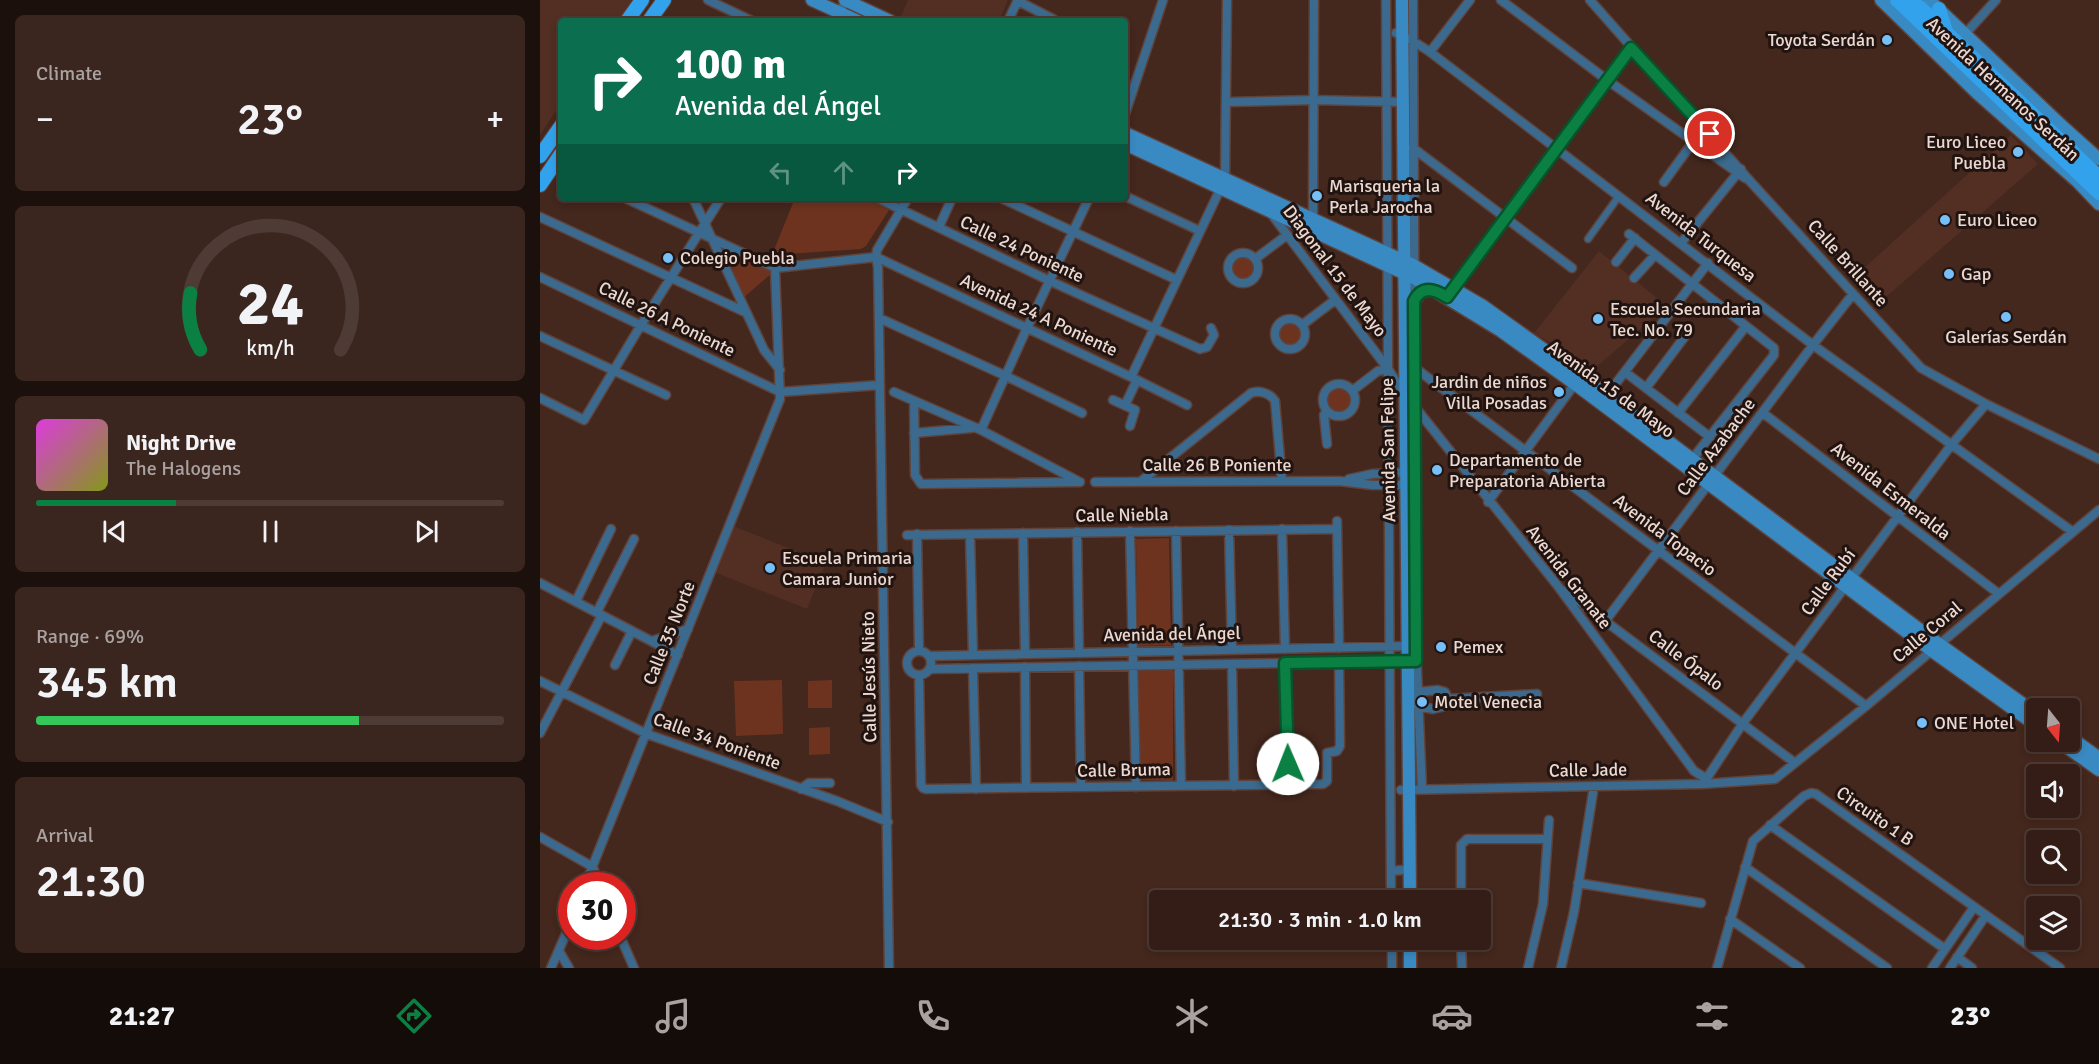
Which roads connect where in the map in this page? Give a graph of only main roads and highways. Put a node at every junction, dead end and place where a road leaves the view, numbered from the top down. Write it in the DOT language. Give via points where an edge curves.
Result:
graph roads {
  1 [pos="642,0"];
  2 [pos="664,0"];
  3 [pos="812,0"];
  4 [pos="846,0"];
  5 [pos="1395,0"];
  6 [pos="1402,0"];
  7 [pos="1881,0"];
  8 [pos="1897,0"];
  9 [pos="1912,0"];
  10 [pos="1933,4"];
  11 [pos="836,17"];
  12 [pos="629,18"];
  13 [pos="651,18"];
  14 [pos="884,18"];
  15 [pos="1404,36"];
  16 [pos="1941,38"];
  17 [pos="2057,129"];
  18 [pos="558,130"];
  19 [pos="1128,135"];
  20 [pos="1128,145"];
  21 [pos="540,156"];
  22 [pos="2093,160"];
  23 [pos="558,164"];
  24 [pos="2099,177"];
  25 [pos="1223,184"];
  26 [pos="540,185"];
  27 [pos="2099,193"];
  28 [pos="2099,204"];
  29 [pos="1401,266"];
  30 [pos="1434,289"];
  31 [pos="1450,292"];
  32 [pos="1414,301"];
  33 [pos="1578,380"];
  34 [pos="1712,479"];
  35 [pos="1936,647"];
  36 [pos="1404,661"];
  37 [pos="2026,707"];
  38 [pos="2026,717"];
  39 [pos="2080,747"];
  40 [pos="2077,752"];
  41 [pos="2098,764"];
  42 [pos="1405,790"];
  43 [pos="1400,890"];
  44 [pos="1410,890"];
  45 [pos="1403,950"];
  46 [pos="1410,950"];
  47 [pos="1403,968"];
  48 [pos="1410,968"];
  1 -- 12 [label="main road"];
  2 -- 13 [label="main road"];
  3 -- 11 [label="main road"];
  4 -- 14 [label="main road"];
  5 -- 15 [label="main road, Avenida San Felipe"];
  6 -- 15 [label="main road, Avenida San Felipe"];
  7 -- 16 [label="main road, Avenida Hermanos Serdán"];
  8 -- 16 [label="main road"];
  9 -- 16 [label="main road"];
  10 -- 16 [label="main road"];
  10 -- 17 [label="main road, Avenida Hermanos Serdán"];
  15 -- 29 [label="main road, Avenida San Felipe" via="1395,102"];
  16 -- 17 [label="main road"];
  16 -- 27 [label="main road"];
  16 -- 28 [label="main road, Avenida Hermanos Serdán" via="1977,93"];
  17 -- 22 [label="main road"];
  18 -- 21 [label="main road"];
  19 -- 25 [label="main road, Avenida 15 de Mayo"];
  20 -- 25 [label="main road, Avenida 15 de Mayo"];
  22 -- 24 [label="main road"];
  23 -- 26 [label="main road"];
  25 -- 29 [label="main road, Avenida 15 de Mayo" via="1269,211"];
  25 -- 29 [label="main road, Avenida 15 de Mayo" via="1313,219"];
  29 -- 30 [label="main road, Avenida 15 de Mayo"];
  29 -- 31 [label="main road, Avenida 15 de Mayo"];
  29 -- 36 [label="main road, Avenida San Felipe" via="1398,479"];
  30 -- 31 [label="main road, Avenida 15 de Mayo"];
  30 -- 32 [label="main road" via="1420,292"];
  31 -- 33 [label="main road, Avenida 15 de Mayo" via="1501,331"];
  33 -- 34 [label="main road, Avenida 15 de Mayo"];
  33 -- 34 [label="main road, Avenida 15 de Mayo" via="1607,395 1693,458"];
  34 -- 35 [label="main road, Avenida 15 de Mayo"];
  35 -- 37 [label="main road, Avenida 15 de Mayo"];
  35 -- 38 [label="main road, Avenida 15 de Mayo"];
  36 -- 42 [label="main road, Avenida San Felipe"];
  36 -- 42 [label="main road, Avenida San Felipe" via="1415,698"];
  39 -- 41 [label="main road"];
  40 -- 41 [label="main road"];
  42 -- 43 [label="main road, Avenida San Felipe" via="1397,871"];
  42 -- 44 [label="main road, Avenida San Felipe"];
  45 -- 47 [label="main road"];
  46 -- 48 [label="main road"];
}
